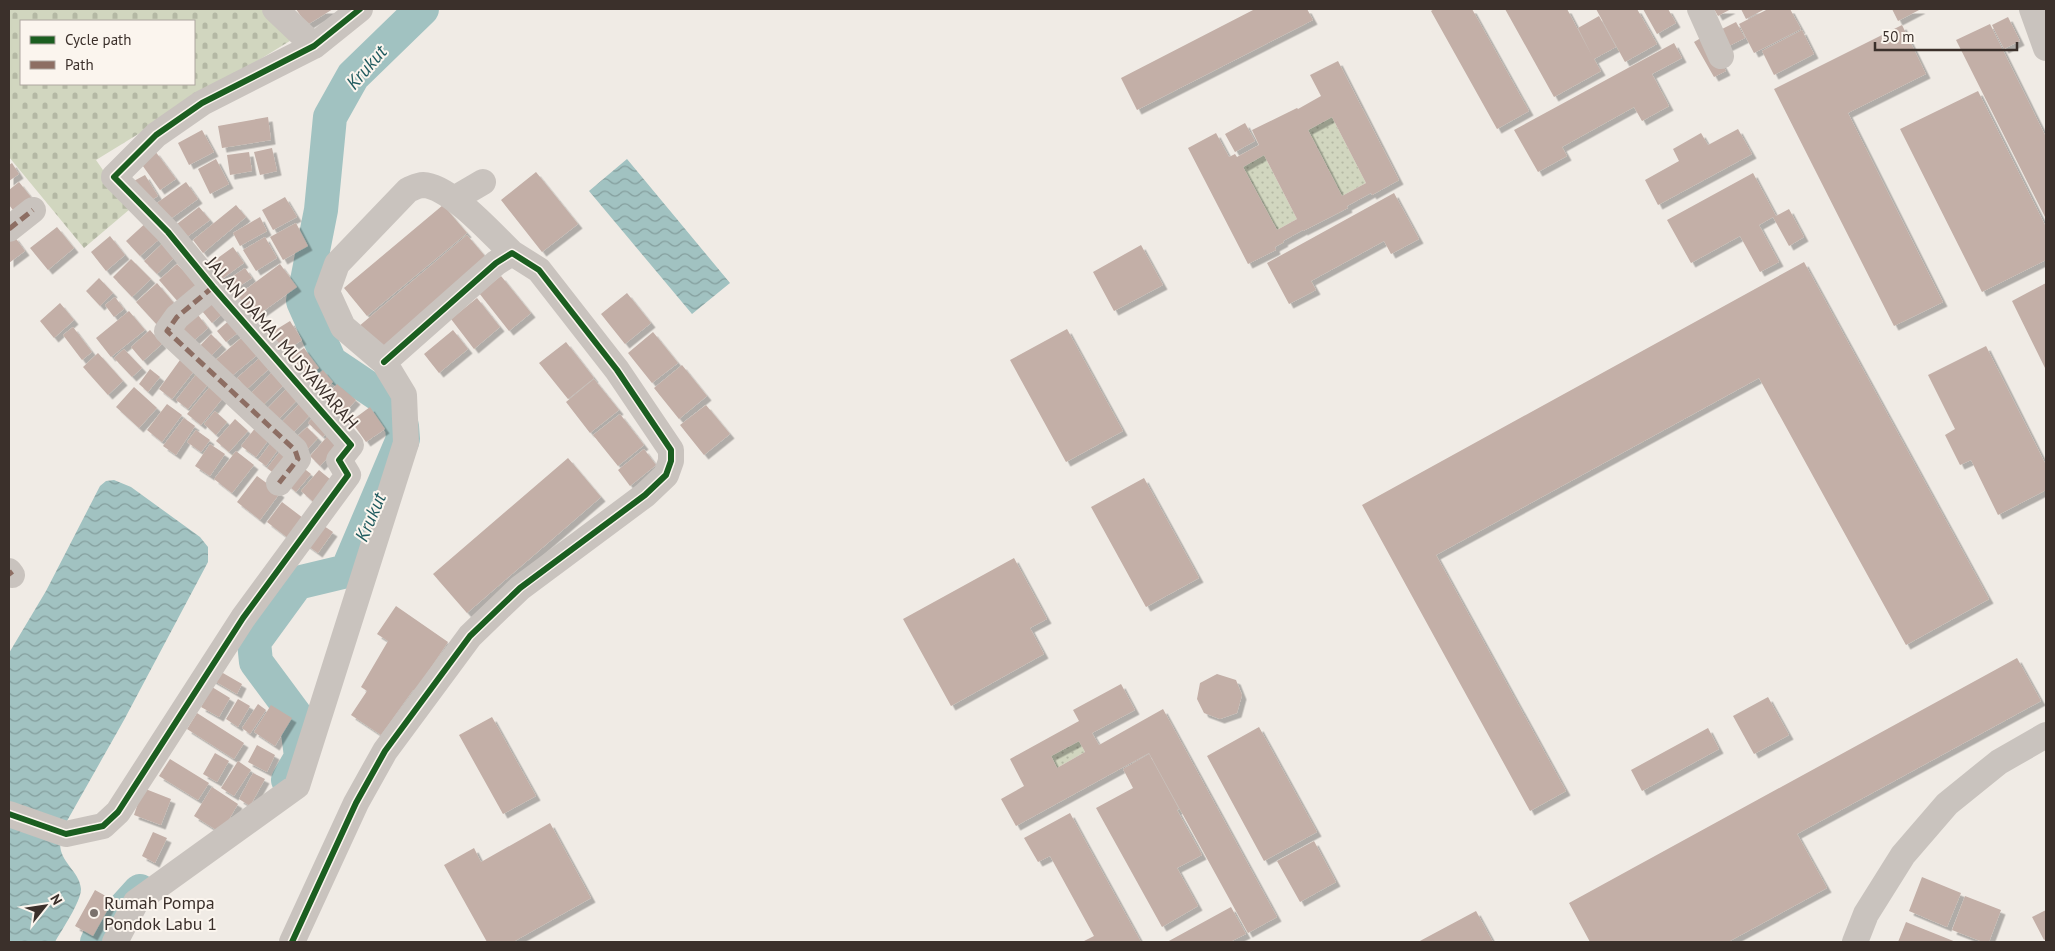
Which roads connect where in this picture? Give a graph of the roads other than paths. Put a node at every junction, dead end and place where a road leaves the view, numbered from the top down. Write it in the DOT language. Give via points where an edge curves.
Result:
graph roads {
  1 [pos="275,9"];
  2 [pos="360,9"];
  3 [pos="1700,9"];
  4 [pos="2032,9"];
  5 [pos="314,46"];
  6 [pos="2046,48"];
  7 [pos="1721,56"];
  8 [pos="483,182"];
  9 [pos="454,199"];
  10 [pos="33,210"];
  11 [pos="9,229"];
  12 [pos="512,253"];
  13 [pos="213,287"];
  14 [pos="384,362"];
  15 [pos="279,483"];
  16 [pos="2046,734"];
  17 [pos="9,814"];
  18 [pos="115,942"];
  19 [pos="292,942"];
  20 [pos="1855,942"];
  1 -- 5 [label="street"];
  2 -- 5 [label="street"];
  3 -- 7 [label="street"];
  4 -- 6 [label="street"];
  5 -- 13 [label="street, JALAN DAMAI MUSYAWARAH" via="202,103 156,135 114,177 168,232"];
  8 -- 9 [label="street"];
  9 -- 12 [label="street"];
  9 -- 14 [label="street" via="440,189 422,185 408,190 337,264 327,292 343,327"];
  10 -- 11 [label="street"];
  12 -- 14 [label="street" via="496,263"];
  12 -- 19 [label="street" via="539,270 617,370 671,450 671,461 666,475 645,495 520,588 470,636 385,752 356,803"];
  13 -- 15 [label="street" via="177,317 167,331 295,450 298,459"];
  13 -- 17 [label="street, JALAN DAMAI MUSYAWARAH" via="351,445 339,460 348,475 243,618 118,812 104,826 61,832"];
  14 -- 18 [label="street" via="404,395 406,443 297,786 136,902"];
  16 -- 20 [label="street" via="1999,762 1947,804 1903,854 1866,914"];
}
